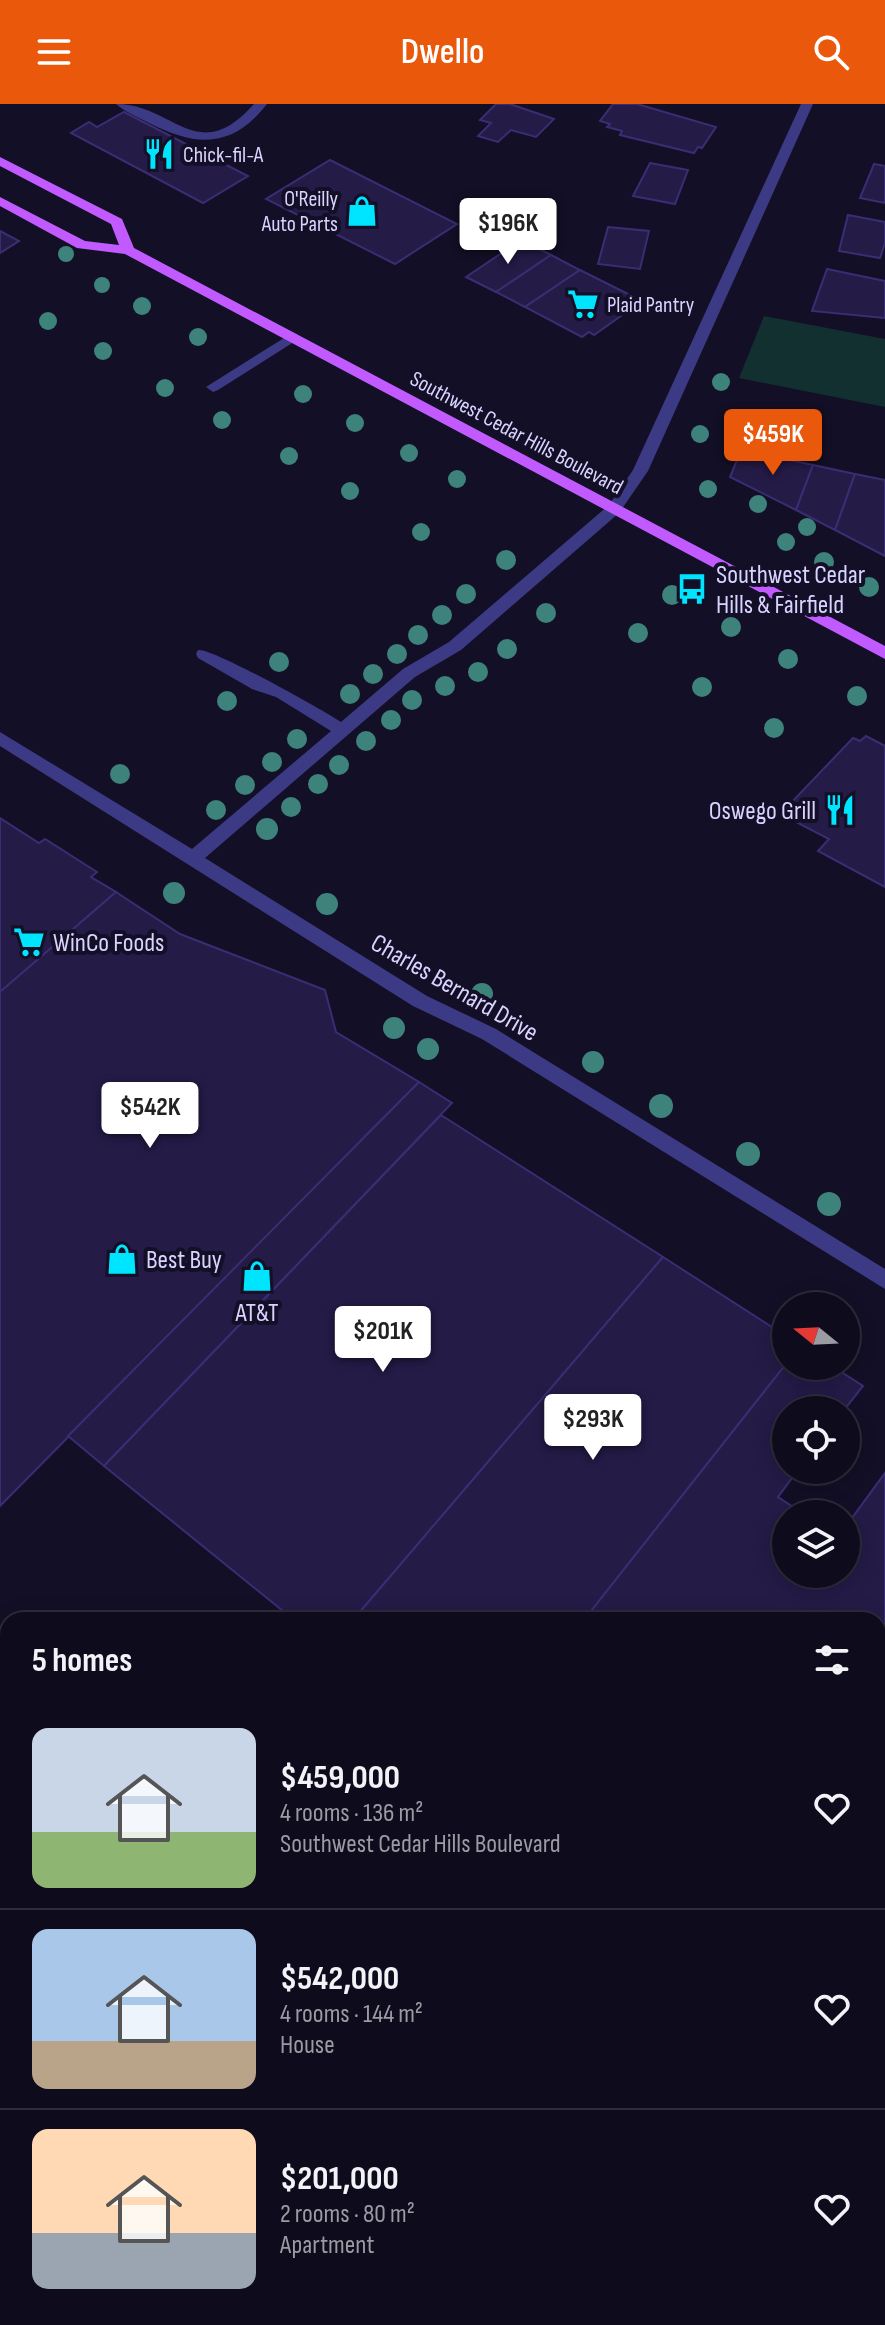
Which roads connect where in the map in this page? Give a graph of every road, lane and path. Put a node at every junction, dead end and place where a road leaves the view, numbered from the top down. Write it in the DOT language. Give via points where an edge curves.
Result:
graph roads {
  1 [pos="122,104"];
  2 [pos="261,104"];
  3 [pos="807,104"];
  4 [pos="0,161"];
  5 [pos="0,201"];
  6 [pos="128,250"];
  7 [pos="292,337"];
  8 [pos="213,387"];
  9 [pos="614,509"];
  10 [pos="885,653"];
  11 [pos="204,654"];
  12 [pos="342,730"];
  13 [pos="0,738"];
  14 [pos="191,860"];
  15 [pos="885,1280"];
  1 -- 2 [label="street" via="176,130 206,137 239,130"];
  3 -- 9 [label="street" via="640,471"];
  4 -- 6 [label="main road" via="117,222"];
  5 -- 6 [label="main road, Southwest Cedar Hills Boulevard" via="82,245"];
  6 -- 7 [label="main road, Southwest Cedar Hills Boulevard"];
  7 -- 8 [label="street"];
  7 -- 9 [label="main road, Southwest Cedar Hills Boulevard"];
  9 -- 10 [label="main road, Southwest Cedar Hills Boulevard"];
  9 -- 12 [label="street" via="455,646 409,673"];
  11 -- 12 [label="street"];
  12 -- 14 [label="street"];
  13 -- 14 [label="street, Charles Bernard Drive"];
  14 -- 15 [label="street, Charles Bernard Drive" via="420,1001 489,1034"];
}
